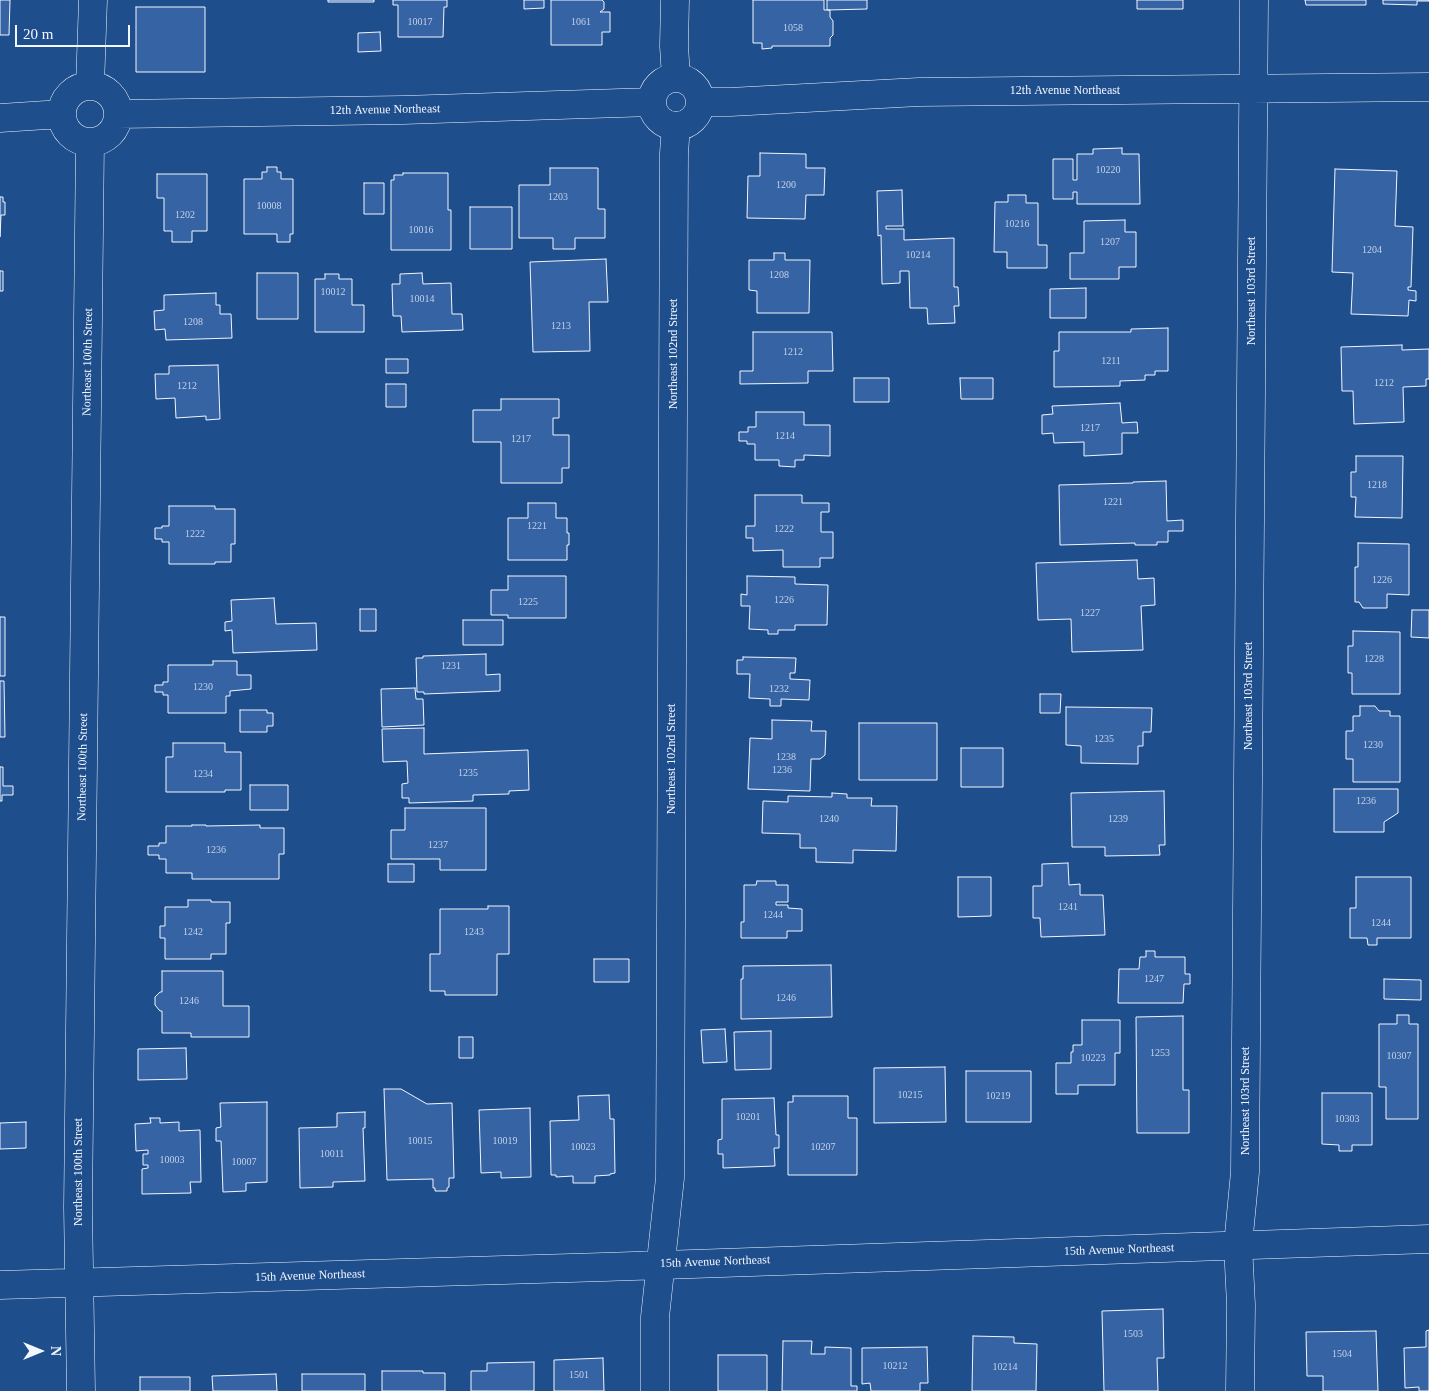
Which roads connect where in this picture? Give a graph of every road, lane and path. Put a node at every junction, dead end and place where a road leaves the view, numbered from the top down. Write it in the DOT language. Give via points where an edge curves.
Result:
graph roads {
  1 [pos="93,0"];
  2 [pos="675,0"];
  3 [pos="1254,0"];
  4 [pos="676,77"];
  5 [pos="90,86"];
  6 [pos="1429,87"];
  7 [pos="1253,89"];
  8 [pos="652,102"];
  9 [pos="701,102"];
  10 [pos="62,114"];
  11 [pos="118,114"];
  12 [pos="0,118"];
  13 [pos="676,126"];
  14 [pos="90,142"];
  15 [pos="1429,1239"];
  16 [pos="1238,1245"];
  17 [pos="660,1264"];
  18 [pos="80,1283"];
  19 [pos="0,1285"];
  20 [pos="81,1391"];
  21 [pos="655,1391"];
  22 [pos="1240,1391"];
  1 -- 5 [label="street"];
  2 -- 4 [label="street"];
  3 -- 7 [label="street, Northeast 103rd Street"];
  4 -- 8 [label="street" via="659,84"];
  4 -- 9 [label="street" via="694,84"];
  5 -- 10 [label="street" via="71,94 64,103"];
  5 -- 11 [label="street" via="110,94"];
  6 -- 7 [label="street, 12th Avenue Northeast"];
  7 -- 9 [label="street, 12th Avenue Northeast" via="919,92"];
  7 -- 16 [label="street, Northeast 103rd Street" via="1245,1172"];
  8 -- 11 [label="street, 12th Avenue Northeast"];
  8 -- 13 [label="street" via="659,119 667,125"];
  9 -- 13 [label="street" via="694,119"];
  10 -- 12 [label="street"];
  10 -- 14 [label="street" via="64,125 71,134"];
  11 -- 14 [label="street" via="110,134"];
  13 -- 17 [label="street, Northeast 102nd Street" via="670,1178"];
  14 -- 18 [label="street, Northeast 100th Street" via="78,1207"];
  15 -- 16 [label="street, 15th Avenue Northeast"];
  16 -- 17 [label="street, 15th Avenue Northeast"];
  16 -- 22 [label="street, Northeast 103rd Street"];
  17 -- 18 [label="street, 15th Avenue Northeast"];
  17 -- 21 [label="street, Northeast 102nd Street" via="655,1317"];
  18 -- 19 [label="street, 15th Avenue Northeast"];
  18 -- 20 [label="street, Northeast 100th Street"];
}
